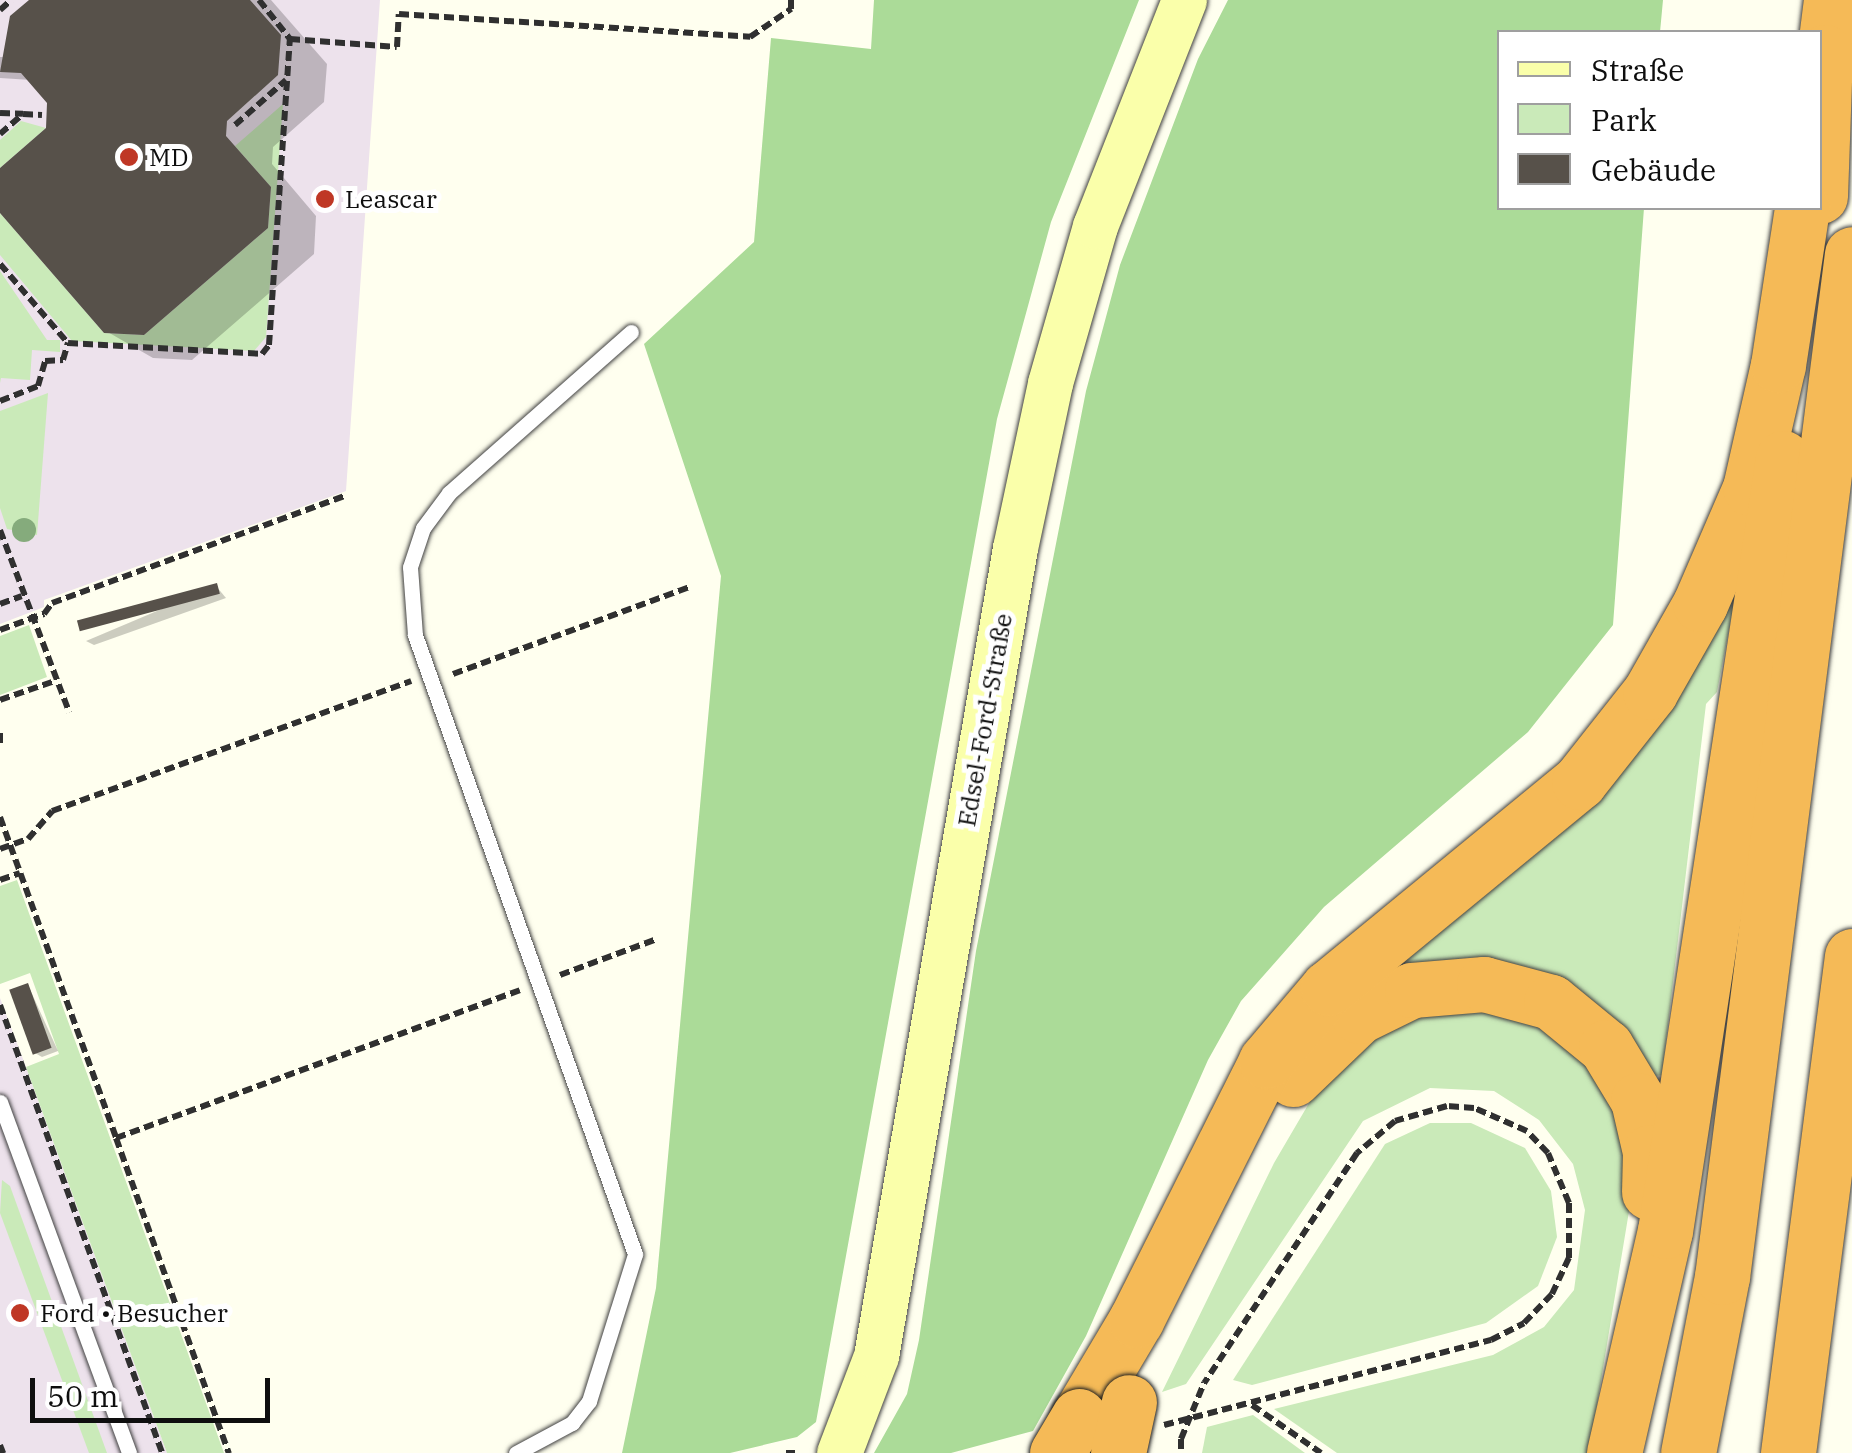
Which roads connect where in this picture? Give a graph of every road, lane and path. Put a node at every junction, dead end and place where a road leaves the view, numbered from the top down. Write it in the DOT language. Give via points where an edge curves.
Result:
graph roads {
  1 [pos="11,0"];
  2 [pos="260,0"];
  3 [pos="791,0"];
  4 [pos="1184,0"];
  5 [pos="0,10"];
  6 [pos="290,38"];
  7 [pos="1825,46"];
  8 [pos="286,80"];
  9 [pos="0,113"];
  10 [pos="23,114"];
  11 [pos="42,115"];
  12 [pos="235,124"];
  13 [pos="0,134"];
  14 [pos="1822,136"];
  15 [pos="1802,210"];
  16 [pos="1818,210"];
  17 [pos="1852,254"];
  18 [pos="0,264"];
  19 [pos="631,332"];
  20 [pos="68,343"];
  21 [pos="0,400"];
  22 [pos="347,495"];
  23 [pos="0,530"];
  24 [pos="206,547"];
  25 [pos="209,556"];
  26 [pos="689,587"];
  27 [pos="22,596"];
  28 [pos="73,596"];
  29 [pos="0,604"];
  30 [pos="77,604"];
  31 [pos="33,618"];
  32 [pos="0,630"];
  33 [pos="430,679"];
  34 [pos="55,680"];
  35 [pos="0,700"];
  36 [pos="68,712"];
  37 [pos="0,733"];
  38 [pos="0,745"];
  39 [pos="0,817"];
  40 [pos="10,846"];
  41 [pos="0,849"];
  42 [pos="20,873"];
  43 [pos="0,880"];
  44 [pos="657,939"];
  45 [pos="1852,956"];
  46 [pos="541,982"];
  47 [pos="0,1005"];
  48 [pos="0,1102"];
  49 [pos="116,1138"];
  50 [pos="1639,1332"];
  51 [pos="1251,1404"];
  52 [pos="1213,1413"];
  53 [pos="1096,1431"];
  54 [pos="0,1445"];
  55 [pos="3,1453"];
  56 [pos="129,1453"];
  57 [pos="162,1453"];
  58 [pos="229,1453"];
  59 [pos="516,1453"];
  60 [pos="786,1453"];
  61 [pos="795,1453"];
  62 [pos="839,1453"];
  63 [pos="1181,1453"];
  64 [pos="1321,1453"];
  65 [pos="1614,1453"];
  66 [pos="1688,1453"];
  67 [pos="1788,1453"];
  1 -- 5 [label="path"];
  2 -- 6 [label="path"];
  3 -- 6 [label="path" via="791,9 750,37 400,14 397,46"];
  4 -- 62 [label="street, Edsel-Ford-Straße" via="1095,226 1050,383 1009,581 876,1356"];
  6 -- 8 [label="path"];
  7 -- 14 [label="highway"];
  8 -- 12 [label="path"];
  8 -- 20 [label="path" via="269,345 262,354"];
  9 -- 10 [label="path"];
  10 -- 11 [label="path"];
  10 -- 13 [label="path"];
  15 -- 53 [label="highway" via="1778,365 1750,488 1700,604 1650,692 1579,782 1328,988 1266,1061 1136,1320"];
  16 -- 50 [label="highway" via="1665,1230"];
  17 -- 66 [label="highway" via="1722,1277"];
  18 -- 20 [label="path"];
  19 -- 33 [label="lane" via="432,512 416,545 408,596"];
  20 -- 21 [label="path" via="63,360 45,361 38,386"];
  22 -- 24 [label="path"];
  23 -- 27 [label="path"];
  24 -- 25 [label="path"];
  24 -- 28 [label="path"];
  26 -- 33 [label="path"];
  27 -- 29 [label="path"];
  27 -- 31 [label="path"];
  28 -- 30 [label="path"];
  28 -- 31 [label="path"];
  31 -- 32 [label="path"];
  31 -- 34 [label="path"];
  33 -- 40 [label="path" via="52,811 28,839"];
  33 -- 46 [label="lane"];
  34 -- 35 [label="path"];
  34 -- 36 [label="path"];
  37 -- 38 [label="path"];
  39 -- 40 [label="path"];
  40 -- 41 [label="path"];
  40 -- 42 [label="path"];
  42 -- 43 [label="path"];
  42 -- 49 [label="path"];
  44 -- 46 [label="path"];
  45 -- 67 [label="highway"];
  46 -- 49 [label="path"];
  46 -- 59 [label="lane" via="634,1254 589,1401 572,1422"];
  47 -- 57 [label="path"];
  48 -- 56 [label="lane"];
  49 -- 58 [label="path"];
  50 -- 53 [label="highway" via="1650,1152 1638,1100 1606,1047 1551,1002 1484,984 1412,990 1359,1016 1313,1054 1271,1107"];
  50 -- 65 [label="highway"];
  51 -- 52 [label="path"];
  51 -- 63 [label="path, bridge" via="1492,1340 1524,1324 1552,1294 1569,1258 1569,1203 1548,1153 1527,1130 1474,1108 1432,1108 1395,1121 1358,1154 1204,1383"];
  51 -- 64 [label="path"];
  54 -- 55 [label="path"];
  60 -- 61 [label="path"];
}
